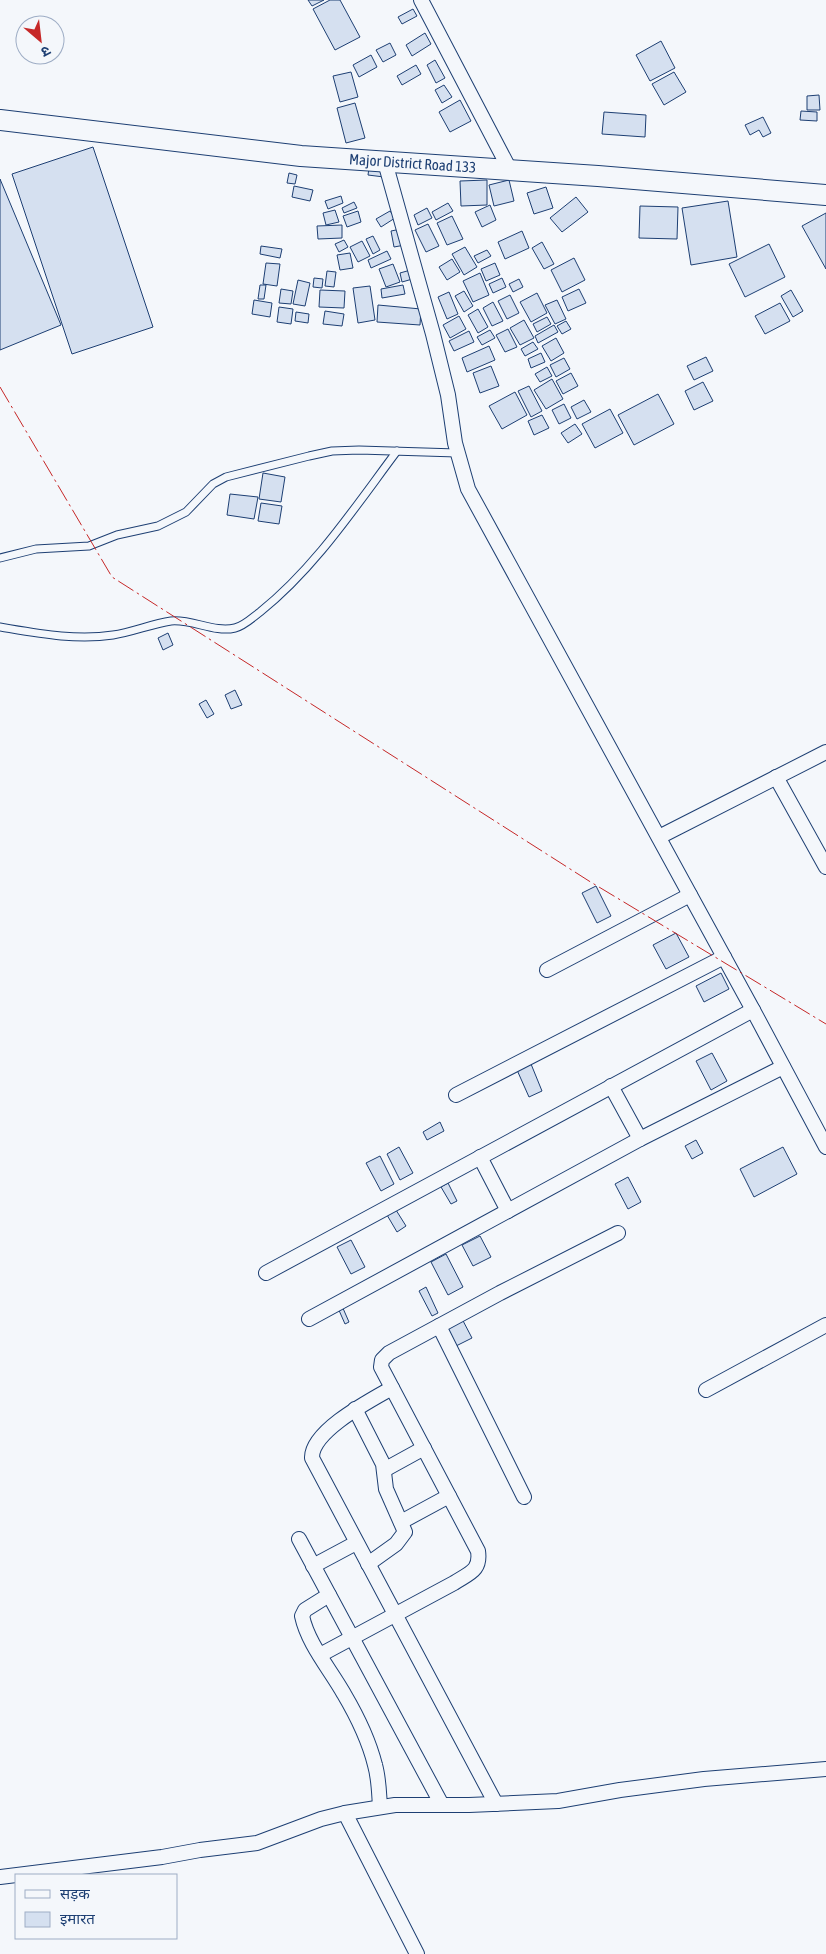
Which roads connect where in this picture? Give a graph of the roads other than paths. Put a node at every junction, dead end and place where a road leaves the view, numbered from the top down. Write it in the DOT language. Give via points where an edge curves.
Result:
graph roads {
  1 [pos="421,0"];
  2 [pos="0,120"];
  3 [pos="385,162"];
  4 [pos="510,170"];
  5 [pos="826,195"];
  6 [pos="397,451"];
  7 [pos="457,453"];
  8 [pos="0,558"];
  9 [pos="0,627"];
  10 [pos="826,752"];
  11 [pos="776,777"];
  12 [pos="659,837"];
  13 [pos="826,867"];
  14 [pos="690,895"];
  15 [pos="724,957"];
  16 [pos="547,970"];
  17 [pos="753,1010"];
  18 [pos="783,1067"];
  19 [pos="611,1086"];
  20 [pos="456,1095"];
  21 [pos="640,1139"];
  22 [pos="826,1147"];
  23 [pos="480,1157"];
  24 [pos="508,1211"];
  25 [pos="618,1234"];
  26 [pos="266,1273"];
  27 [pos="309,1320"];
  28 [pos="826,1325"];
  29 [pos="438,1326"];
  30 [pos="392,1388"];
  31 [pos="706,1390"];
  32 [pos="355,1409"];
  33 [pos="424,1448"];
  34 [pos="384,1470"];
  35 [pos="449,1496"];
  36 [pos="524,1497"];
  37 [pos="401,1522"];
  38 [pos="299,1539"];
  39 [pos="356,1543"];
  40 [pos="368,1564"];
  41 [pos="313,1566"];
  42 [pos="329,1595"];
  43 [pos="394,1615"];
  44 [pos="353,1638"];
  45 [pos="320,1655"];
  46 [pos="826,1769"];
  47 [pos="496,1804"];
  48 [pos="442,1805"];
  49 [pos="380,1807"];
  50 [pos="345,1813"];
  51 [pos="15,1874"];
  52 [pos="17,1874"];
  53 [pos="0,1876"];
  54 [pos="417,1954"];
  1 -- 4 [label="street"];
  2 -- 3 [label="main road, Major District Road 133" via="301,156"];
  3 -- 4 [label="main road, Major District Road 133"];
  3 -- 7 [label="street" via="433,334 448,395"];
  4 -- 5 [label="main road, Major District Road 133"];
  6 -- 7 [label="lane"];
  6 -- 8 [label="lane" via="332,451 226,477 213,484 186,512 158,526 88,546 36,549"];
  6 -- 9 [label="lane" via="302,572 275,600 237,627 226,630 172,621 94,638"];
  7 -- 12 [label="street" via="468,489"];
  10 -- 11 [label="street"];
  11 -- 12 [label="street"];
  11 -- 13 [label="street"];
  12 -- 14 [label="street"];
  14 -- 15 [label="street"];
  14 -- 16 [label="street"];
  15 -- 17 [label="street"];
  15 -- 20 [label="street"];
  17 -- 18 [label="street"];
  17 -- 19 [label="street"];
  18 -- 21 [label="street"];
  18 -- 22 [label="street"];
  19 -- 21 [label="street"];
  19 -- 23 [label="street"];
  21 -- 24 [label="street"];
  23 -- 24 [label="street"];
  23 -- 26 [label="street"];
  24 -- 27 [label="street"];
  25 -- 29 [label="street"];
  28 -- 31 [label="street"];
  29 -- 30 [label="street" via="382,1360 381,1367"];
  29 -- 36 [label="street"];
  30 -- 32 [label="street"];
  30 -- 33 [label="street"];
  32 -- 34 [label="street"];
  32 -- 39 [label="street" via="342,1418 312,1452 312,1458"];
  33 -- 34 [label="street"];
  33 -- 35 [label="street"];
  34 -- 37 [label="street" via="386,1489"];
  35 -- 37 [label="street"];
  35 -- 43 [label="street" via="478,1551 480,1560 476,1569"];
  37 -- 40 [label="street" via="405,1532 403,1537"];
  38 -- 41 [label="street"];
  39 -- 40 [label="street"];
  39 -- 41 [label="street"];
  40 -- 43 [label="street"];
  41 -- 42 [label="street"];
  42 -- 44 [label="street"];
  42 -- 45 [label="street" via="305,1610 302,1616"];
  43 -- 44 [label="street"];
  43 -- 47 [label="street"];
  44 -- 45 [label="street"];
  44 -- 48 [label="street"];
  45 -- 49 [label="street" via="345,1695 370,1749 376,1766"];
  46 -- 47 [label="street" via="620,1790 558,1801"];
  47 -- 48 [label="street"];
  48 -- 49 [label="street"];
  49 -- 50 [label="street"];
  50 -- 52 [label="street" via="257,1843"];
  50 -- 54 [label="street"];
  51 -- 53 [label="street"];
}
